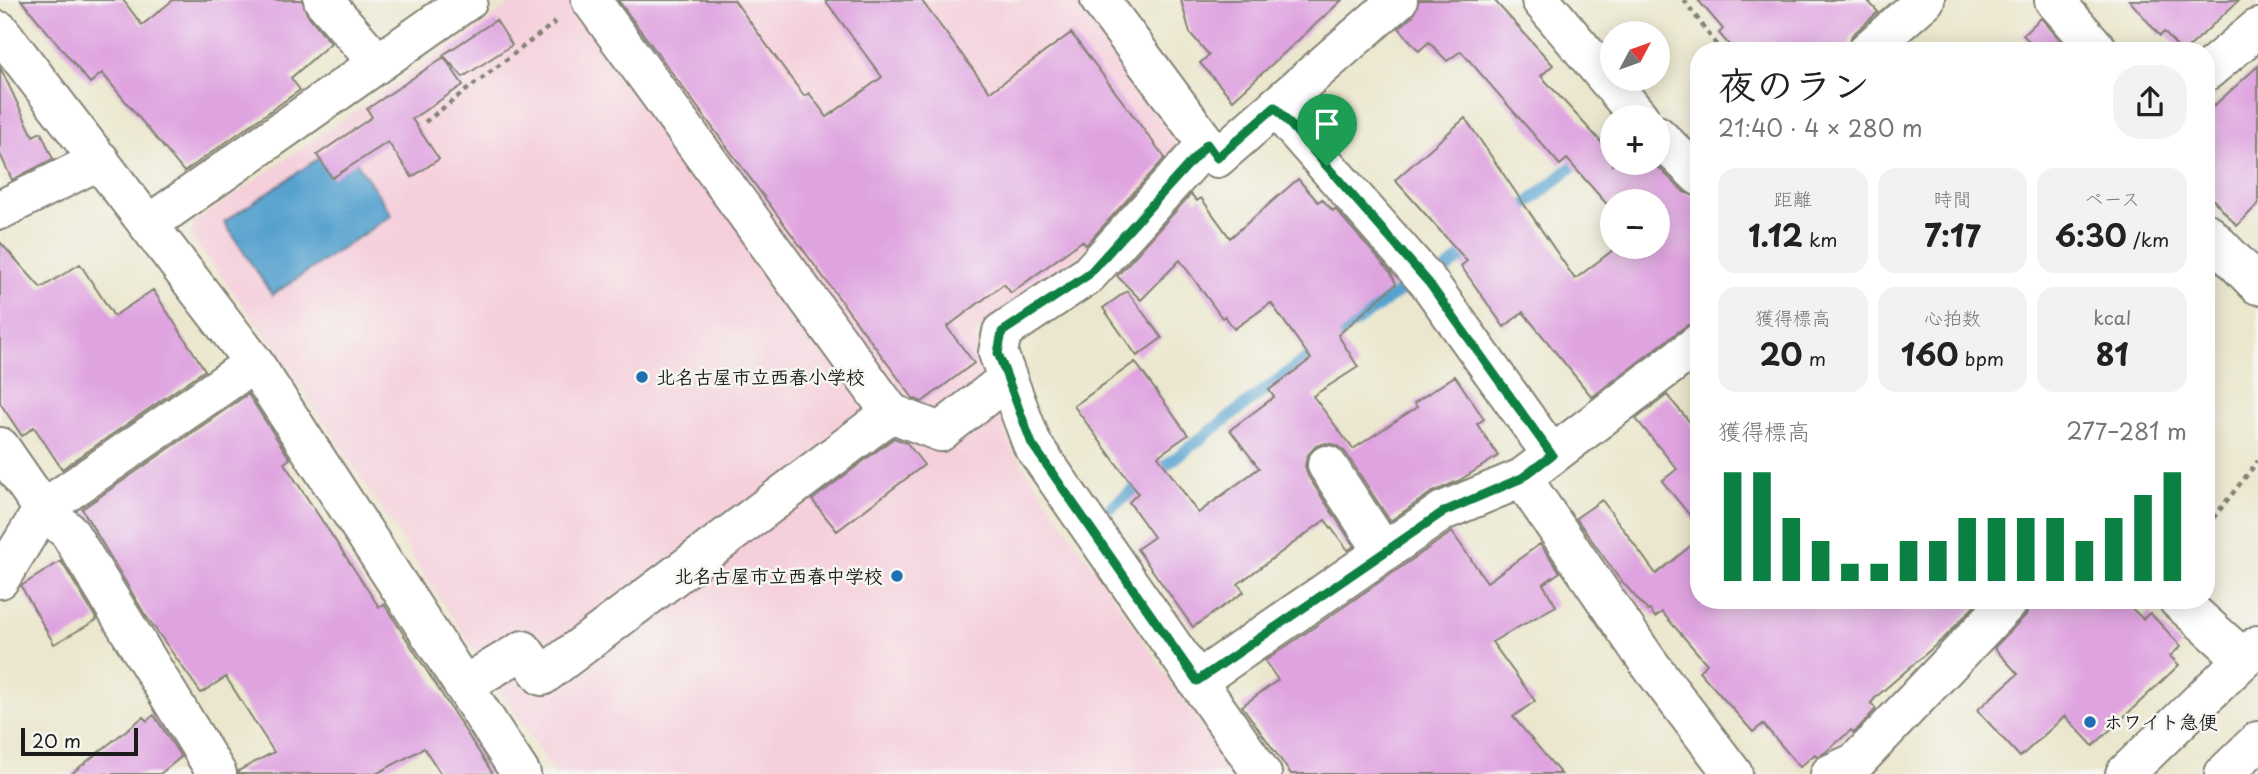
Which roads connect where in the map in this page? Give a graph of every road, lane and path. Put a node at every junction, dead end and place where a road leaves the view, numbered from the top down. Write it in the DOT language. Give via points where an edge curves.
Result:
graph roads {
  1 [pos="323,0"];
  2 [pos="468,0"];
  3 [pos="1100,0"];
  4 [pos="1398,0"];
  5 [pos="1541,0"];
  6 [pos="1684,0"];
  7 [pos="1925,0"];
  8 [pos="2054,0"];
  9 [pos="577,3"];
  10 [pos="2258,28"];
  11 [pos="0,31"];
  12 [pos="1714,42"];
  13 [pos="1877,42"];
  14 [pos="2091,42"];
  15 [pos="378,63"];
  16 [pos="2215,64"];
  17 [pos="1629,105"];
  18 [pos="1275,107"];
  19 [pos="425,122"];
  20 [pos="1207,144"];
  21 [pos="1670,148"];
  22 [pos="100,160"];
  23 [pos="1690,167"];
  24 [pos="0,210"];
  25 [pos="149,224"];
  26 [pos="2215,241"];
  27 [pos="2258,285"];
  28 [pos="1690,350"];
  29 [pos="254,363"];
  30 [pos="1006,380"];
  31 [pos="891,413"];
  32 [pos="0,447"];
  33 [pos="1552,455"];
  34 [pos="2258,461"];
  35 [pos="1327,465"];
  36 [pos="1522,478"];
  37 [pos="43,509"];
  38 [pos="2215,516"];
  39 [pos="1384,552"];
  40 [pos="0,579"];
  41 [pos="2001,609"];
  42 [pos="2191,609"];
  43 [pos="2251,652"];
  44 [pos="1197,681"];
  45 [pos="464,685"];
  46 [pos="2258,741"];
  47 [pos="217,774"];
  48 [pos="521,774"];
  49 [pos="1262,774"];
  50 [pos="1733,774"];
  51 [pos="1830,774"];
  52 [pos="2125,774"];
  53 [pos="2224,774"];
  1 -- 15 [label="street"];
  2 -- 15 [label="street"];
  3 -- 20 [label="street"];
  4 -- 18 [label="street"];
  5 -- 17 [label="street"];
  6 -- 12 [label="path"];
  7 -- 13 [label="street"];
  8 -- 14 [label="street"];
  9 -- 19 [label="path"];
  9 -- 31 [label="street"];
  10 -- 16 [label="street"];
  11 -- 22 [label="street"];
  15 -- 25 [label="street"];
  18 -- 20 [label="street" via="1217,158"];
  18 -- 33 [label="street" via="1429,283"];
  20 -- 30 [label="street" via="1088,275 1002,332 998,353"];
  21 -- 23 [label="street"];
  22 -- 24 [label="street"];
  22 -- 25 [label="street"];
  25 -- 29 [label="street"];
  26 -- 27 [label="street"];
  28 -- 33 [label="street"];
  29 -- 37 [label="street"];
  29 -- 45 [label="street"];
  30 -- 31 [label="street" via="940,432"];
  30 -- 44 [label="street" via="1032,444"];
  31 -- 45 [label="street" via="541,676 523,650"];
  32 -- 37 [label="street"];
  33 -- 36 [label="street"];
  34 -- 38 [label="path"];
  35 -- 39 [label="street"];
  36 -- 39 [label="street" via="1443,512"];
  36 -- 50 [label="street" via="1648,662"];
  37 -- 40 [label="street"];
  37 -- 47 [label="street" via="69,532"];
  39 -- 44 [label="street"];
  41 -- 51 [label="street" via="1856,762"];
  42 -- 43 [label="street"];
  43 -- 52 [label="street"];
  44 -- 49 [label="street"];
  45 -- 48 [label="street"];
  46 -- 53 [label="street"];
}
